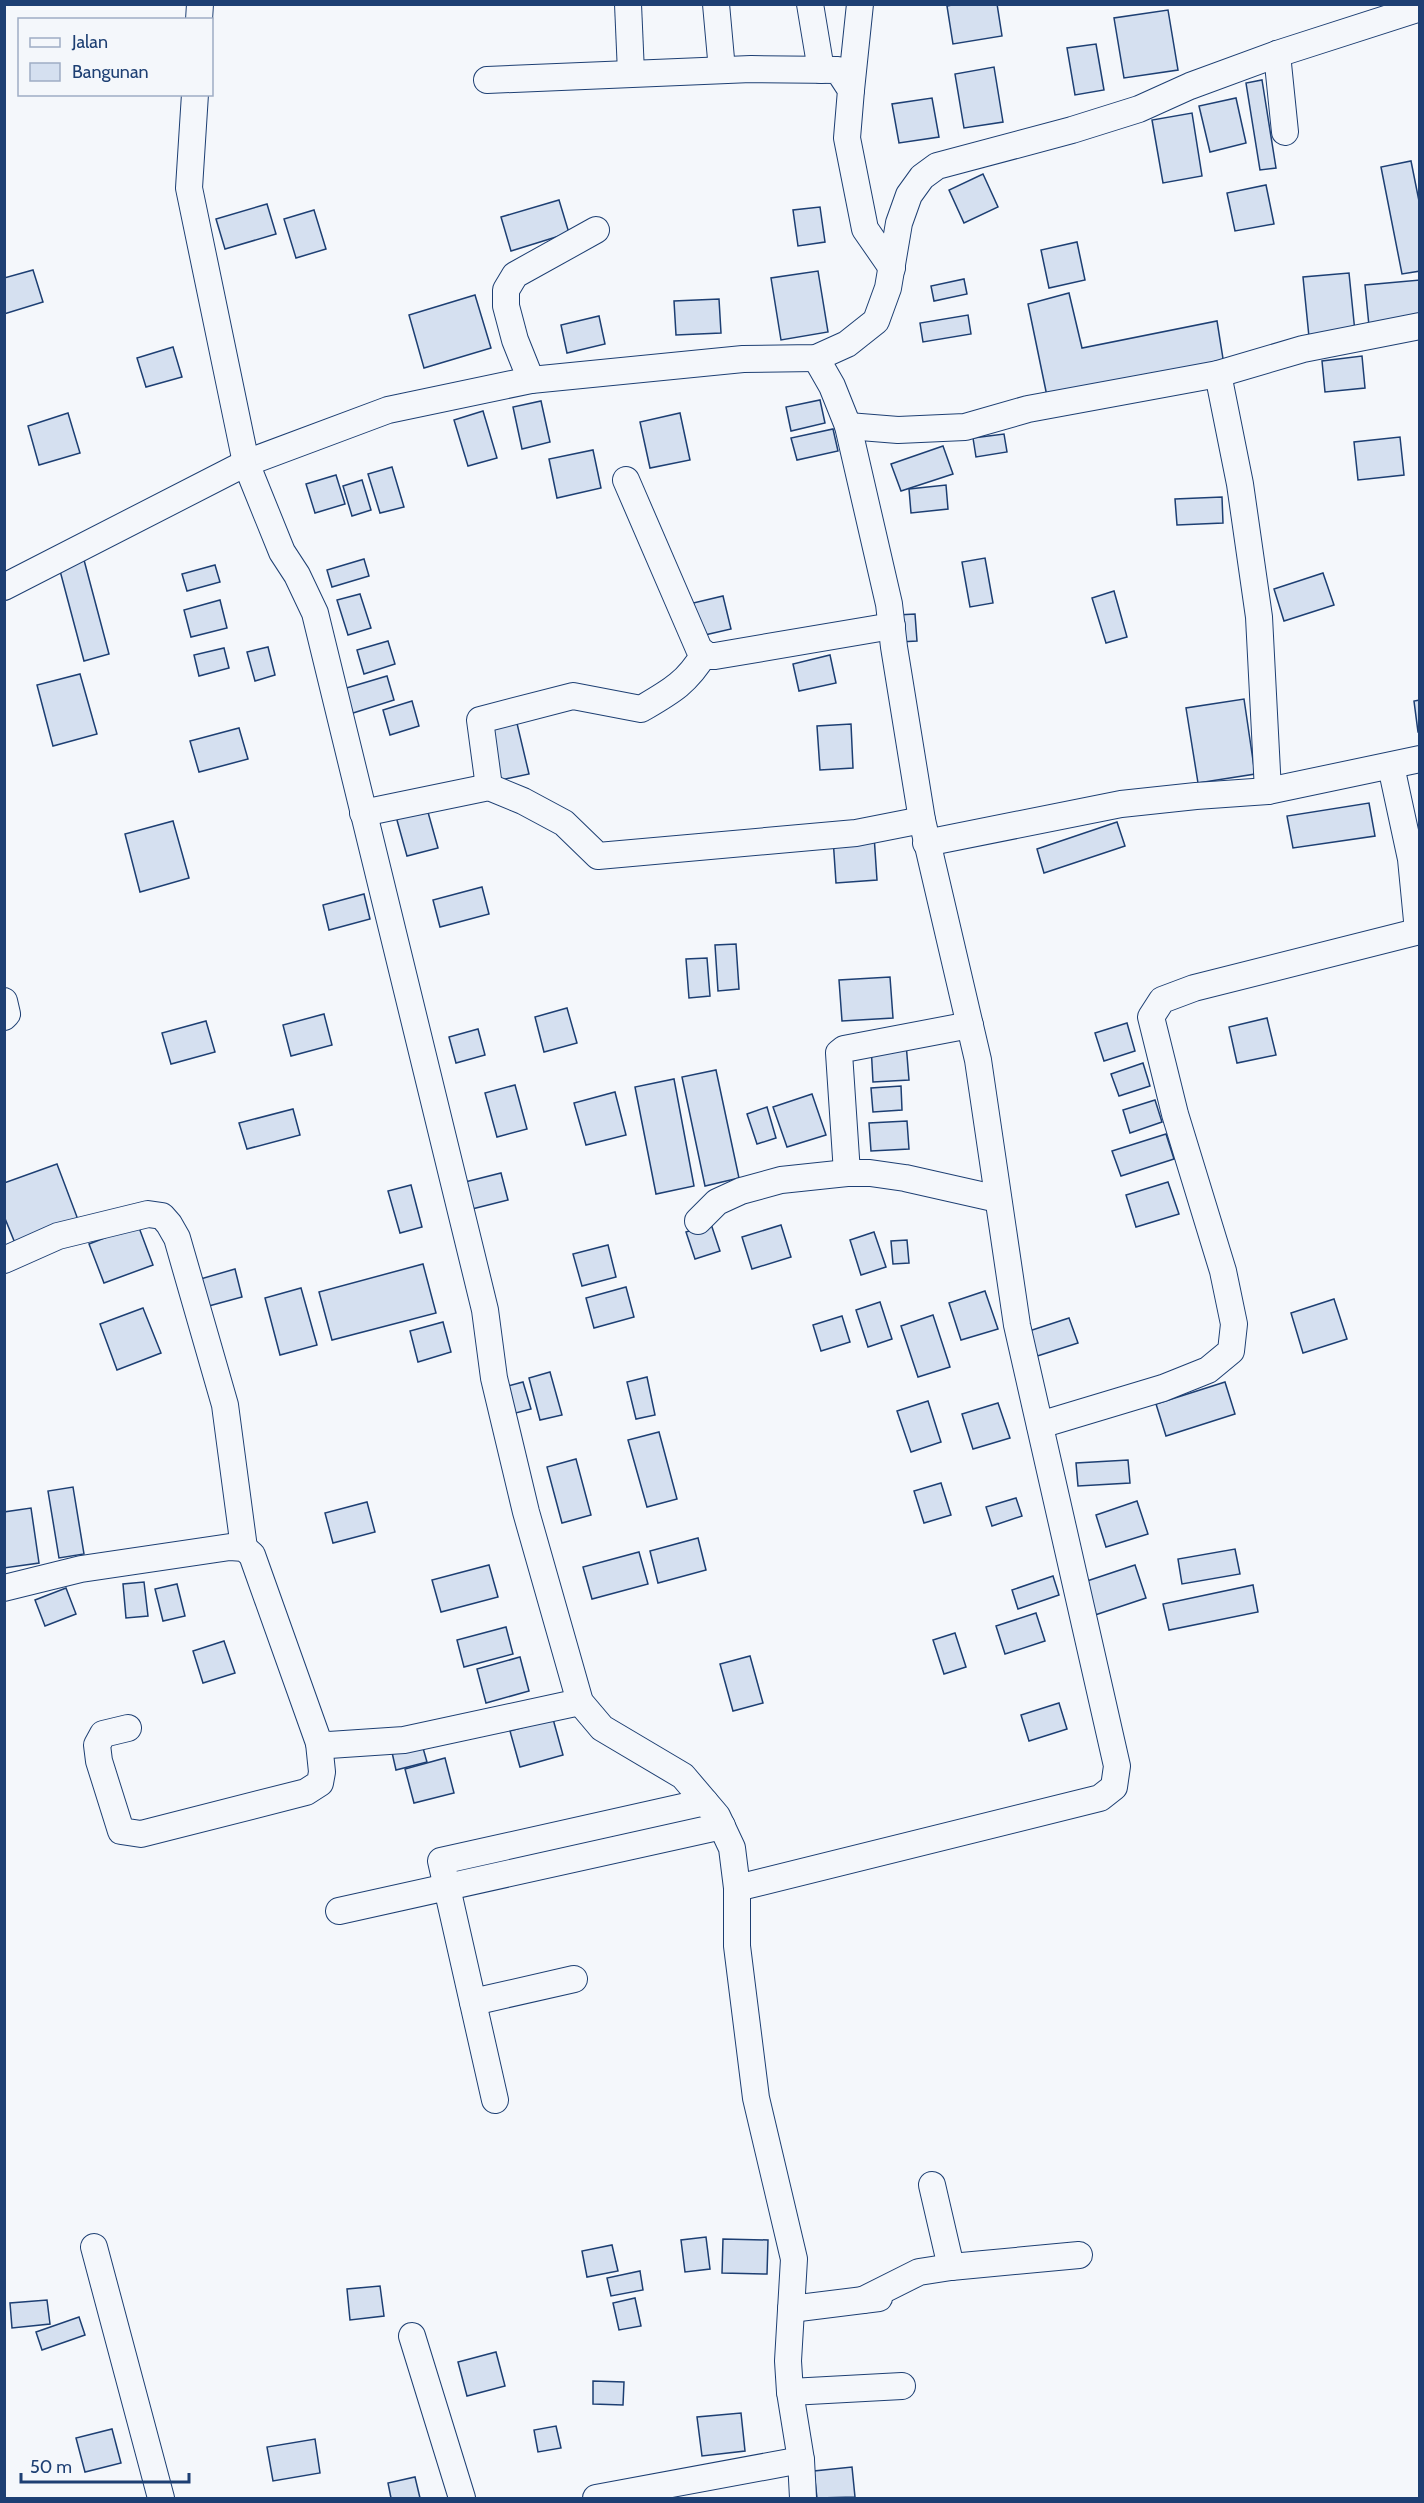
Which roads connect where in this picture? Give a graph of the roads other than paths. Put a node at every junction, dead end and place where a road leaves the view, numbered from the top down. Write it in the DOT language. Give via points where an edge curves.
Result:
graph roads {
  1 [pos="628,4"];
  2 [pos="716,4"];
  3 [pos="810,4"];
  4 [pos="860,4"];
  5 [pos="1419,8"];
  6 [pos="1277,54"];
  7 [pos="722,70"];
  8 [pos="822,70"];
  9 [pos="631,73"];
  10 [pos="487,80"];
  11 [pos="851,90"];
  12 [pos="195,96"];
  13 [pos="1285,132"];
  14 [pos="596,230"];
  15 [pos="892,268"];
  16 [pos="1419,326"];
  17 [pos="816,358"];
  18 [pos="1218,374"];
  19 [pos="531,380"];
  20 [pos="848,426"];
  21 [pos="246,464"];
  22 [pos="626,480"];
  23 [pos="4,587"];
  24 [pos="892,626"];
  25 [pos="704,654"];
  26 [pos="1419,759"];
  27 [pos="1391,766"];
  28 [pos="489,787"];
  29 [pos="1268,792"];
  30 [pos="363,813"];
  31 [pos="924,832"];
  32 [pos="1419,931"];
  33 [pos="4,1000"];
  34 [pos="4,1017"];
  35 [pos="970,1025"];
  36 [pos="847,1173"];
  37 [pos="998,1199"];
  38 [pos="698,1221"];
  39 [pos="4,1260"];
  40 [pos="1040,1425"];
  41 [pos="244,1548"];
  42 [pos="4,1588"];
  43 [pos="580,1702"];
  44 [pos="128,1728"];
  45 [pos="319,1743"];
  46 [pos="705,1802"];
  47 [pos="722,1826"];
  48 [pos="447,1887"];
  49 [pos="737,1888"];
  50 [pos="339,1911"];
  51 [pos="574,1979"];
  52 [pos="473,2001"];
  53 [pos="495,2100"];
  54 [pos="932,2185"];
  55 [pos="94,2247"];
  56 [pos="1079,2255"];
  57 [pos="951,2267"];
  58 [pos="892,2296"];
  59 [pos="863,2300"];
  60 [pos="791,2309"];
  61 [pos="412,2336"];
  62 [pos="902,2386"];
  63 [pos="790,2392"];
  64 [pos="801,2460"];
  65 [pos="161,2499"];
  66 [pos="462,2499"];
  67 [pos="596,2499"];
  68 [pos="802,2499"];
  1 -- 9 [label="street"];
  2 -- 7 [label="street"];
  3 -- 8 [label="street"];
  4 -- 11 [label="street"];
  5 -- 6 [label="street"];
  6 -- 13 [label="street"];
  6 -- 15 [label="street" via="1139,109 937,166 922,177 909,195 899,223"];
  7 -- 8 [label="street"];
  7 -- 9 [label="street"];
  8 -- 11 [label="street" via="838,70"];
  9 -- 10 [label="street"];
  11 -- 15 [label="street" via="847,138 865,229"];
  12 -- 21 [label="street" via="189,188"];
  14 -- 19 [label="street" via="514,275 506,290 506,306"];
  15 -- 17 [label="street" via="876,321 847,344"];
  16 -- 18 [label="street" via="1303,349"];
  17 -- 19 [label="street" via="743,359"];
  17 -- 20 [label="street"];
  18 -- 20 [label="street" via="1028,409 965,427 898,430"];
  18 -- 29 [label="street" via="1240,484 1259,617"];
  19 -- 21 [label="street" via="388,410"];
  20 -- 24 [label="street"];
  21 -- 23 [label="street"];
  21 -- 30 [label="street" via="282,552 315,613"];
  22 -- 25 [label="street"];
  24 -- 25 [label="street" via="715,656"];
  24 -- 31 [label="street"];
  25 -- 28 [label="street" via="692,674 641,709 573,696 480,720"];
  26 -- 27 [label="street"];
  27 -- 29 [label="street"];
  27 -- 32 [label="street" via="1411,859"];
  28 -- 30 [label="street"];
  28 -- 31 [label="street" via="564,823 598,855 856,833"];
  29 -- 31 [label="street" via="1121,804"];
  30 -- 43 [label="street" via="485,1310 494,1378 523,1501"];
  31 -- 35 [label="street"];
  32 -- 40 [label="street" via="1194,988 1162,1000 1151,1017 1175,1114 1223,1271 1234,1324 1231,1352 1208,1370 1163,1388"];
  33 -- 34 [label="street"];
  35 -- 36 [label="street" via="839,1053"];
  35 -- 37 [label="street"];
  36 -- 37 [label="street" via="904,1178"];
  36 -- 38 [label="street" via="781,1180 741,1191 717,1202"];
  37 -- 40 [label="street" via="1017,1325"];
  39 -- 41 [label="street" via="58,1236 148,1214 162,1216 169,1224 177,1238 225,1405"];
  40 -- 49 [label="street" via="1118,1766 1114,1787 1100,1798"];
  41 -- 42 [label="street" via="81,1569"];
  41 -- 45 [label="street" via="252,1555"];
  43 -- 45 [label="street" via="404,1740"];
  43 -- 46 [label="street" via="602,1728 684,1776"];
  44 -- 45 [label="street" via="103,1734 97,1745 121,1832 127,1833 141,1834 306,1792 320,1783"];
  46 -- 47 [label="street"];
  46 -- 48 [label="street" via="441,1861"];
  47 -- 48 [label="street"];
  47 -- 49 [label="street" via="732,1848"];
  48 -- 50 [label="street"];
  48 -- 52 [label="street"];
  49 -- 60 [label="street" via="737,1946 756,2098 794,2259"];
  51 -- 52 [label="street"];
  52 -- 53 [label="street"];
  54 -- 57 [label="street"];
  55 -- 65 [label="street"];
  56 -- 57 [label="street"];
  57 -- 59 [label="street" via="919,2272"];
  58 -- 59 [label="street"];
  59 -- 60 [label="street"];
  60 -- 63 [label="street"];
  61 -- 66 [label="street"];
  62 -- 63 [label="street"];
  63 -- 64 [label="street"];
  64 -- 67 [label="street"];
  64 -- 68 [label="street"];
}
